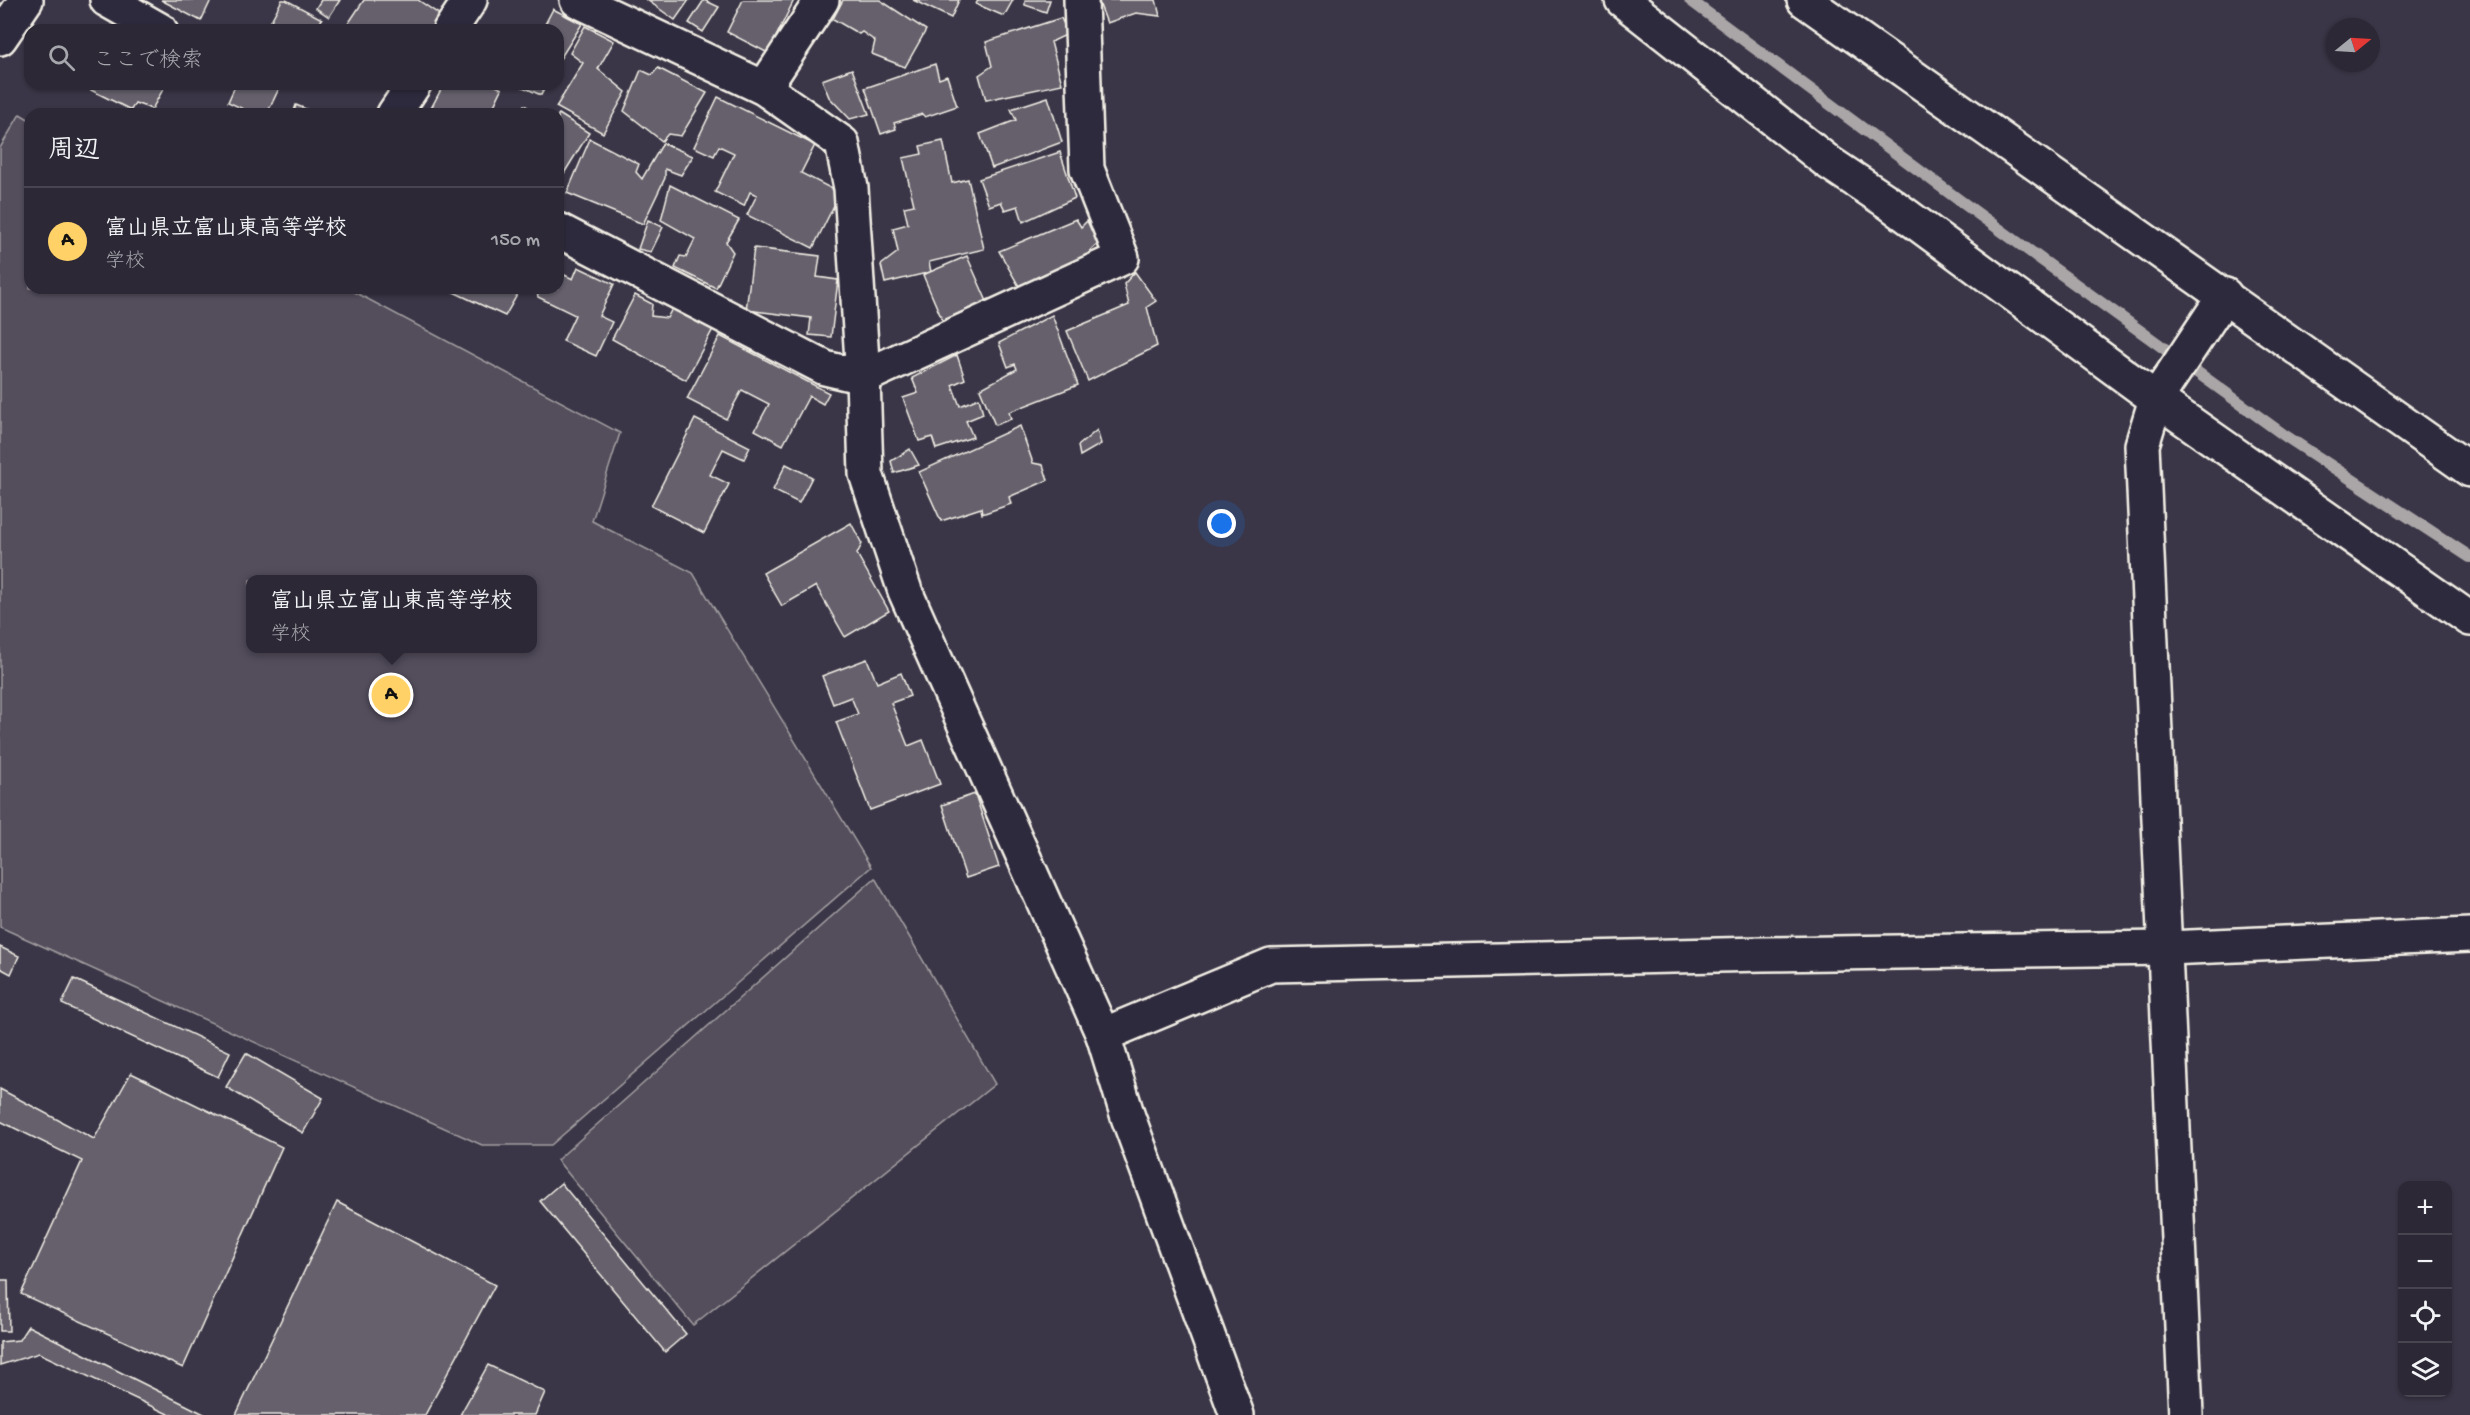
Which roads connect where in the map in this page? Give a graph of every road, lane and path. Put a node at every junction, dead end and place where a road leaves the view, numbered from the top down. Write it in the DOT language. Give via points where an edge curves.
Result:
graph roads {
  1 [pos="26,0"];
  2 [pos="107,0"];
  3 [pos="470,0"];
  4 [pos="577,0"];
  5 [pos="822,0"];
  6 [pos="1082,0"];
  7 [pos="1622,0"];
  8 [pos="1804,0"];
  9 [pos="149,24"];
  10 [pos="454,24"];
  11 [pos="0,38"];
  12 [pos="764,88"];
  13 [pos="410,90"];
  14 [pos="398,108"];
  15 [pos="564,233"];
  16 [pos="2225,295"];
  17 [pos="863,377"];
  18 [pos="2156,399"];
  19 [pos="2470,470"];
  20 [pos="2470,618"];
  21 [pos="2470,935"];
  22 [pos="2167,948"];
  23 [pos="1103,1035"];
  24 [pos="1237,1415"];
  25 [pos="2186,1415"];
  1 -- 11 [label="main road"];
  2 -- 9 [label="main road"];
  3 -- 10 [label="main road"];
  4 -- 12 [label="main road"];
  5 -- 12 [label="main road"];
  6 -- 17 [label="main road" via="1087,169 1122,258"];
  7 -- 18 [label="main road" via="1828,162"];
  8 -- 16 [label="main road"];
  12 -- 17 [label="main road" via="842,143 851,188"];
  13 -- 14 [label="main road"];
  15 -- 17 [label="main road" via="825,368"];
  16 -- 18 [label="main road"];
  16 -- 19 [label="main road"];
  17 -- 23 [label="main road" via="866,474 905,591"];
  18 -- 20 [label="main road"];
  18 -- 22 [label="main road" via="2142,446"];
  21 -- 22 [label="main road"];
  22 -- 23 [label="main road" via="1271,965"];
  22 -- 25 [label="main road"];
  23 -- 24 [label="main road" via="1128,1117"];
}
